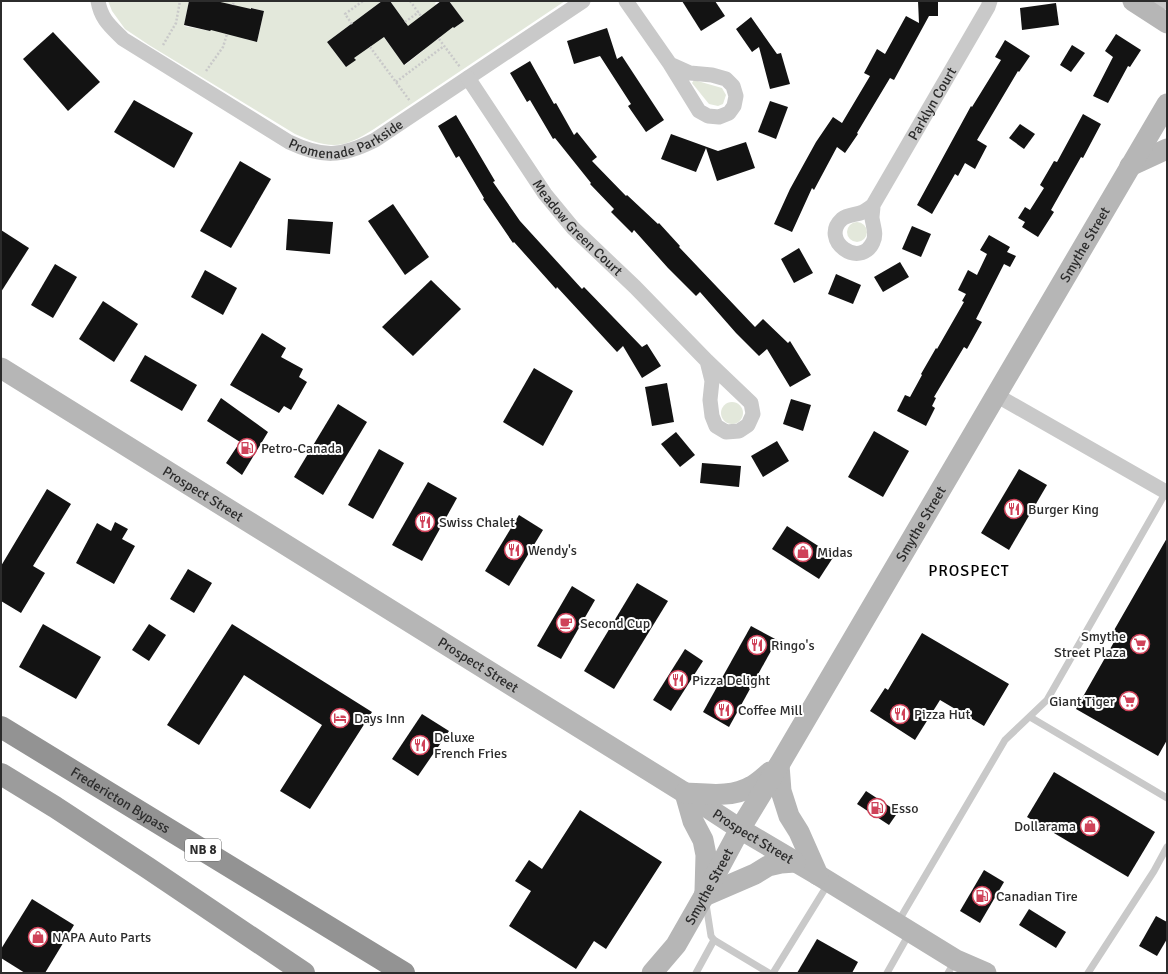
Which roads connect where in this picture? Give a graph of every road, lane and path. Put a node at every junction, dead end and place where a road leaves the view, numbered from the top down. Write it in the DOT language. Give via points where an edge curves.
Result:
graph roads {
  1 [pos="98,1"];
  2 [pos="180,1"];
  3 [pos="234,1"];
  4 [pos="363,1"];
  5 [pos="410,1"];
  6 [pos="583,1"];
  7 [pos="626,1"];
  8 [pos="990,1"];
  9 [pos="1133,1"];
  10 [pos="1161,1"];
  11 [pos="1167,2"];
  12 [pos="233,5"];
  13 [pos="418,12"];
  14 [pos="421,16"];
  15 [pos="405,22"];
  16 [pos="1167,23"];
  17 [pos="352,24"];
  18 [pos="227,34"];
  19 [pos="438,39"];
  20 [pos="163,45"];
  21 [pos="370,46"];
  22 [pos="444,46"];
  23 [pos="670,64"];
  24 [pos="206,71"];
  25 [pos="468,78"];
  26 [pos="396,82"];
  27 [pos="1167,104"];
  28 [pos="417,112"];
  29 [pos="1167,149"];
  30 [pos="1130,166"];
  31 [pos="873,206"];
  32 [pos="707,361"];
  33 [pos="1,368"];
  34 [pos="996,395"];
  35 [pos="1166,492"];
  36 [pos="1030,717"];
  37 [pos="1,727"];
  38 [pos="779,765"];
  39 [pos="1,774"];
  40 [pos="685,793"];
  41 [pos="1167,798"];
  42 [pos="740,829"];
  43 [pos="1167,847"];
  44 [pos="795,862"];
  45 [pos="824,878"];
  46 [pos="704,896"];
  47 [pos="904,928"];
  48 [pos="714,940"];
  49 [pos="676,946"];
  50 [pos="952,966"];
  51 [pos="304,973"];
  52 [pos="404,973"];
  53 [pos="652,973"];
  54 [pos="670,973"];
  55 [pos="696,973"];
  56 [pos="769,973"];
  57 [pos="773,973"];
  58 [pos="887,973"];
  59 [pos="972,973"];
  60 [pos="986,973"];
  61 [pos="1088,973"];
  1 -- 28 [label="street, Promenade Parkside" via="104,20 123,39 289,142 307,150 332,154 360,148"];
  2 -- 20 [label="path" via="176,23"];
  3 -- 12 [label="path"];
  4 -- 17 [label="path" via="345,14"];
  5 -- 13 [label="path"];
  6 -- 25 [label="street, Promenade Parkside"];
  7 -- 23 [label="street"];
  8 -- 31 [label="street, Parklyn Court"];
  9 -- 16 [label="main road"];
  10 -- 11 [label="street"];
  13 -- 14 [label="path"];
  13 -- 15 [label="path"];
  18 -- 24 [label="path" via="223,46"];
  19 -- 22 [label="path"];
  21 -- 26 [label="path"];
  22 -- 25 [label="path"];
  22 -- 26 [label="path"];
  25 -- 28 [label="street, Promenade Parkside"];
  25 -- 32 [label="street, Meadow Green Court" via="545,194 573,228"];
  26 -- 28 [label="path"];
  27 -- 30 [label="main road, Smythe Street"];
  29 -- 30 [label="main road"];
  30 -- 34 [label="main road, Smythe Street"];
  33 -- 40 [label="main road, Prospect Street"];
  34 -- 35 [label="street"];
  34 -- 38 [label="main road, Smythe Street"];
  35 -- 36 [label="lane" via="1047,700"];
  36 -- 41 [label="lane"];
  36 -- 47 [label="lane" via="1006,740"];
  37 -- 52 [label="highway, Fredericton Bypass / NB 8"];
  38 -- 40 [label="main road" via="753,786 741,792"];
  38 -- 42 [label="main road, Smythe Street"];
  38 -- 45 [label="main road" via="781,791 789,816"];
  39 -- 51 [label="highway" via="148,868"];
  40 -- 42 [label="main road, Prospect Street"];
  40 -- 46 [label="main road" via="706,855"];
  42 -- 44 [label="main road, Prospect Street"];
  42 -- 46 [label="main road, Smythe Street"];
  43 -- 61 [label="lane"];
  44 -- 45 [label="main road, Prospect Street"];
  44 -- 46 [label="main road" via="781,862 768,866"];
  45 -- 47 [label="main road, Prospect Street"];
  45 -- 57 [label="lane"];
  46 -- 48 [label="lane" via="711,936"];
  46 -- 49 [label="main road, Smythe Street"];
  47 -- 50 [label="main road, Prospect Street"];
  47 -- 58 [label="lane"];
  48 -- 55 [label="lane"];
  48 -- 56 [label="lane"];
  49 -- 53 [label="main road, Smythe Street"];
  49 -- 54 [label="main road, Smythe Street"];
  50 -- 59 [label="main road, Prospect Street"];
  50 -- 60 [label="main road, Prospect Street"];
}
